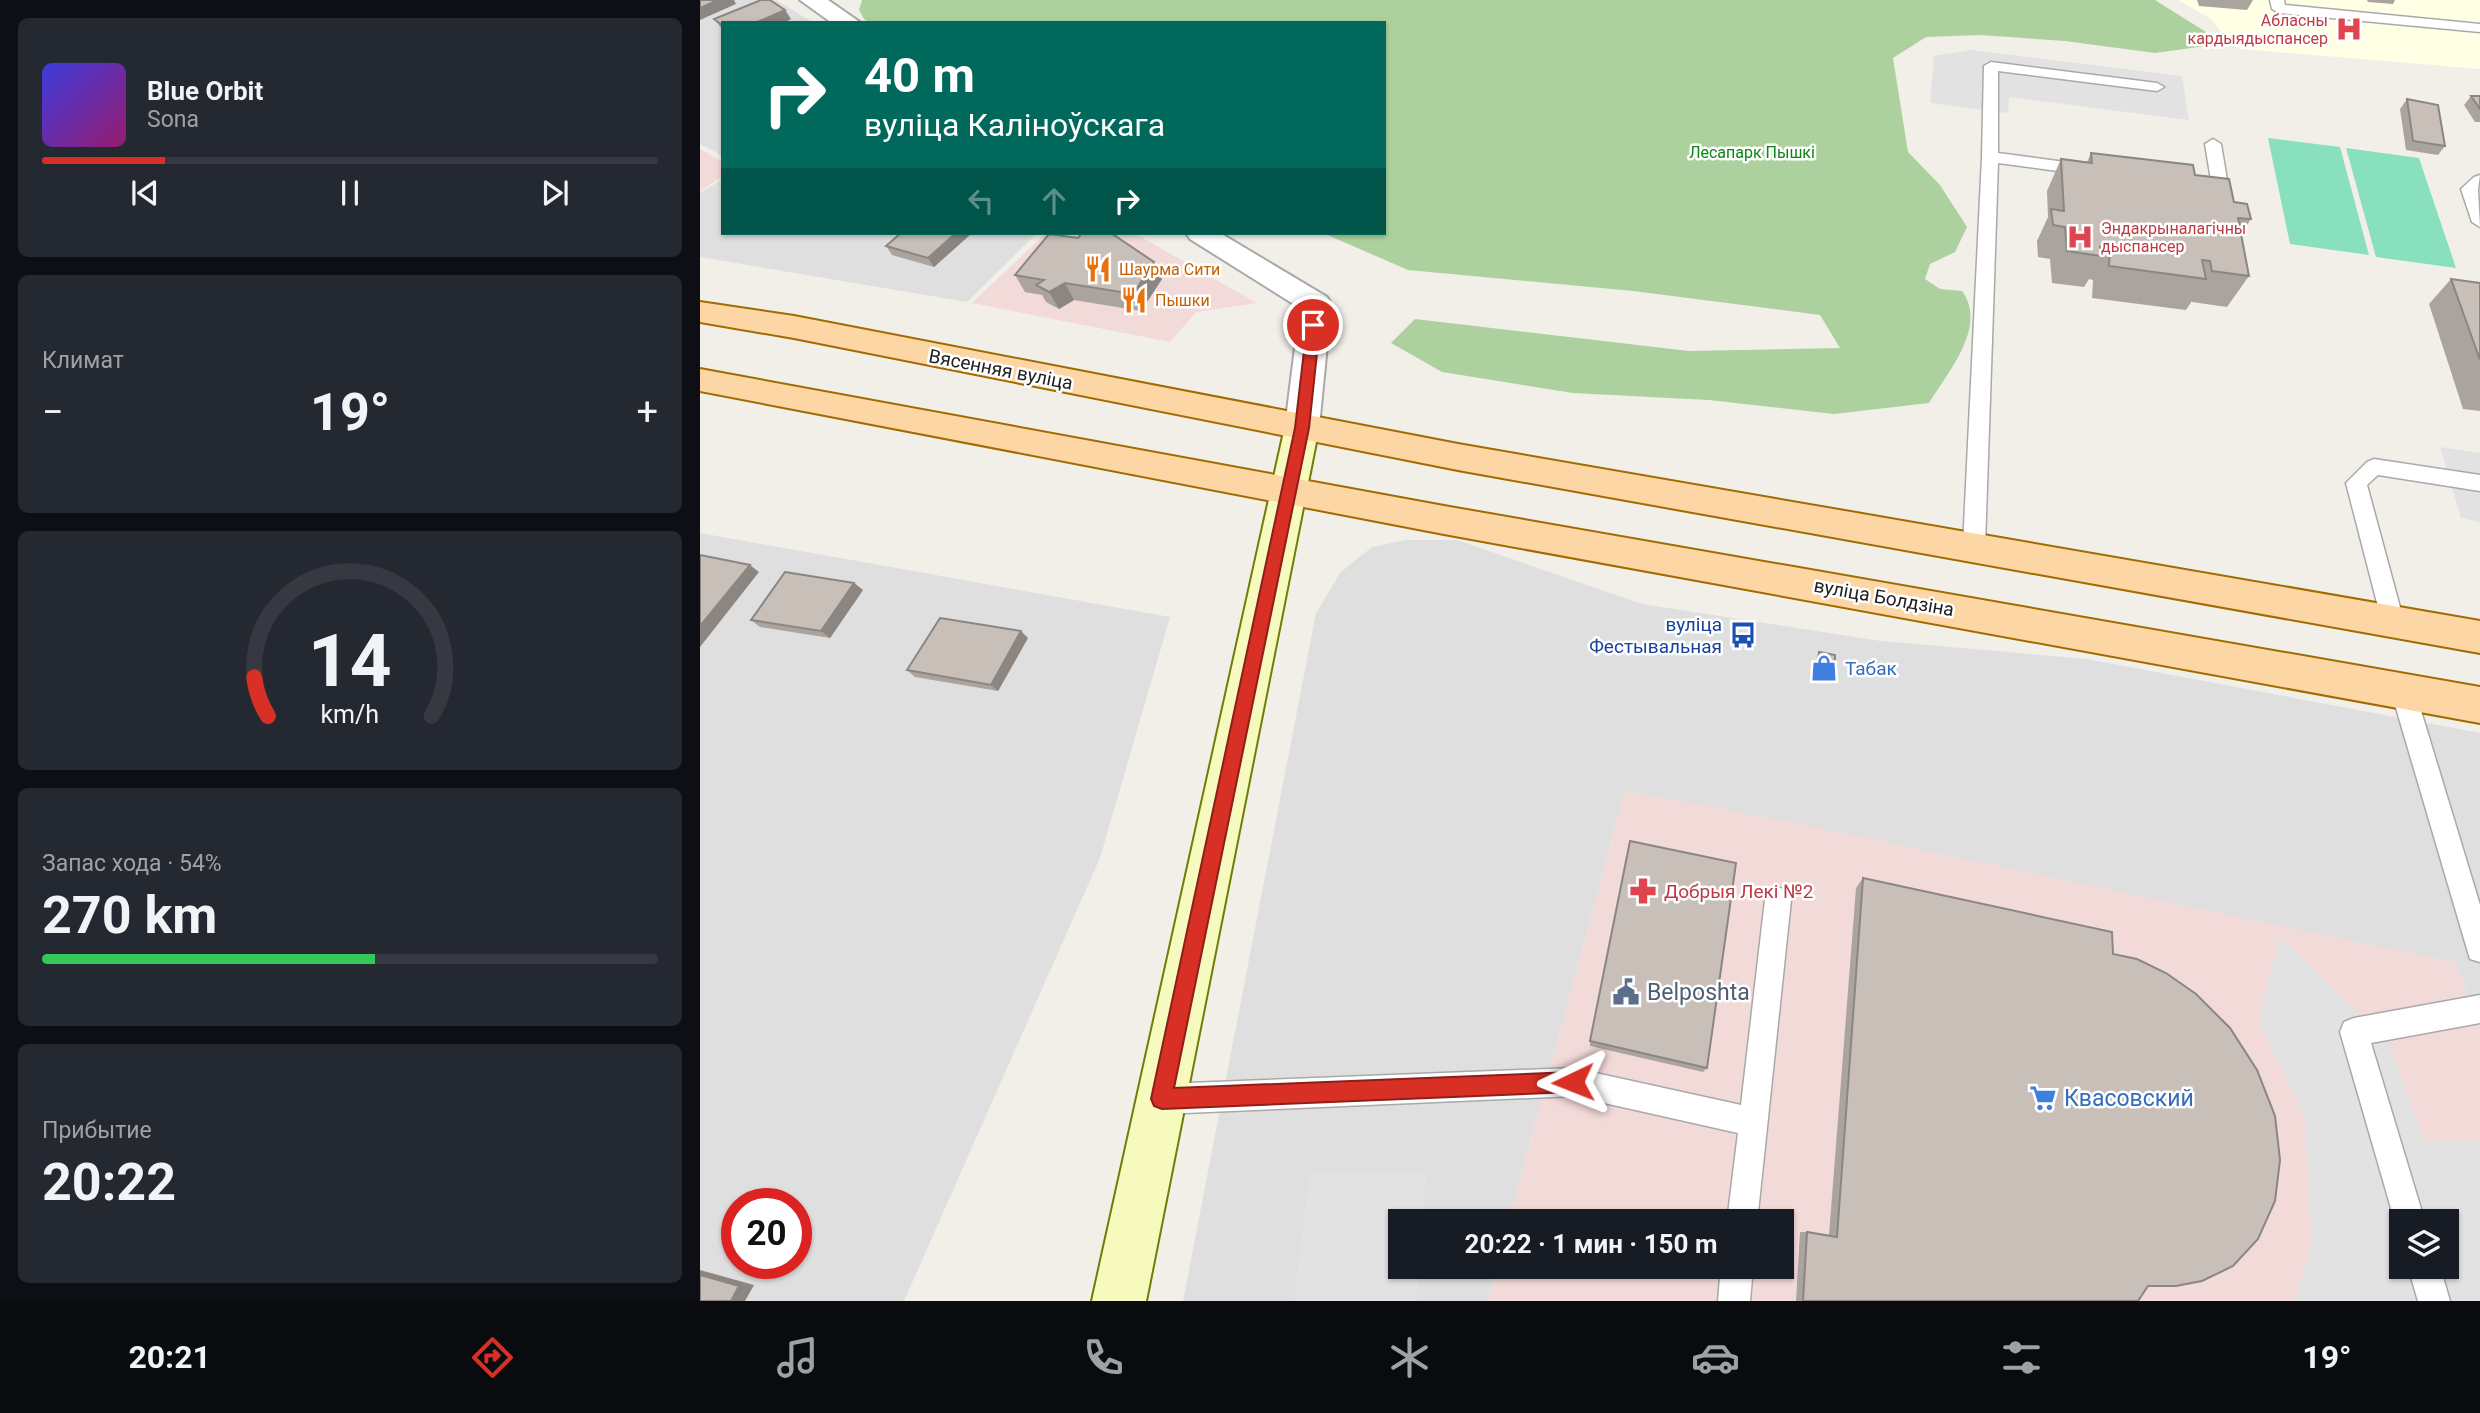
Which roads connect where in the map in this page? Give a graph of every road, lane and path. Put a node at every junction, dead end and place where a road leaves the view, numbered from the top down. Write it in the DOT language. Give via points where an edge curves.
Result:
graph roads {
  1 [pos="812,0"];
  2 [pos="2277,0"];
  3 [pos="846,21"];
  4 [pos="2480,28"];
  5 [pos="2157,87"];
  6 [pos="2213,144"];
  7 [pos="1990,158"];
  8 [pos="2098,171"];
  9 [pos="2480,180"];
  10 [pos="2179,181"];
  11 [pos="2480,222"];
  12 [pos="1203,235"];
  13 [pos="700,312"];
  14 [pos="700,380"];
  15 [pos="1302,428"];
  16 [pos="2480,483"];
  17 [pos="1287,491"];
  18 [pos="1974,547"];
  19 [pos="2393,622"];
  20 [pos="2480,637"];
  21 [pos="2403,691"];
  22 [pos="2480,705"];
  23 [pos="1778,900"];
  24 [pos="2480,948"];
  25 [pos="2480,1009"];
  26 [pos="1162,1099"];
  27 [pos="1754,1122"];
  28 [pos="1744,1209"];
  29 [pos="2406,1209"];
  30 [pos="1736,1279"];
  31 [pos="2428,1279"];
  32 [pos="1119,1301"];
  33 [pos="1734,1301"];
  34 [pos="2434,1301"];
  1 -- 3 [label="street"];
  2 -- 4 [label="lane" via="2279,9"];
  5 -- 7 [label="lane" via="1991,66"];
  6 -- 10 [label="lane" via="2220,186"];
  7 -- 8 [label="lane"];
  7 -- 18 [label="lane"];
  9 -- 11 [label="lane" via="2469,189"];
  12 -- 15 [label="street" via="1316,304"];
  13 -- 15 [label="main road, Вясенняя вуліца"];
  14 -- 17 [label="main road"];
  15 -- 17 [label="main road"];
  15 -- 18 [label="main road"];
  16 -- 19 [label="lane" via="2374,467 2356,483"];
  17 -- 21 [label="main road, вуліца Болдзіна"];
  17 -- 26 [label="main road"];
  18 -- 19 [label="main road"];
  19 -- 20 [label="main road"];
  21 -- 22 [label="main road, вуліца Болдзіна"];
  21 -- 24 [label="lane"];
  23 -- 27 [label="lane"];
  25 -- 29 [label="lane" via="2354,1032"];
  26 -- 27 [label="lane" via="1573,1082"];
  26 -- 32 [label="main road"];
  27 -- 28 [label="lane"];
  30 -- 33 [label="lane"];
  31 -- 34 [label="lane"];
}
